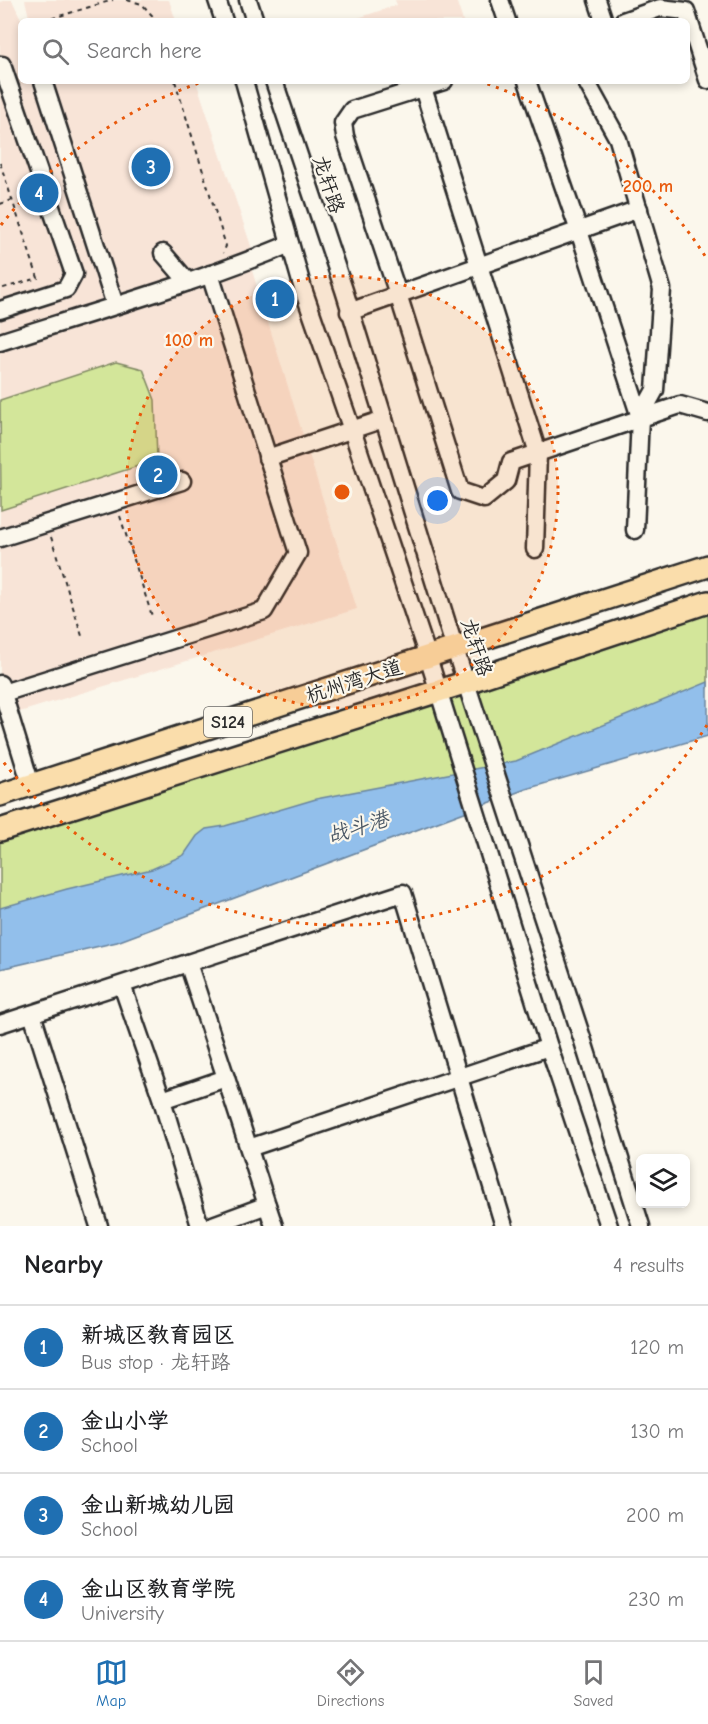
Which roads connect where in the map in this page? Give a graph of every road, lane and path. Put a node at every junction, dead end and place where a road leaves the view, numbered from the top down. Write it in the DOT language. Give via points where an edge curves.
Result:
graph roads {
  1 [pos="113,0"];
  2 [pos="127,0"];
  3 [pos="217,0"];
  4 [pos="248,0"];
  5 [pos="500,0"];
  6 [pos="597,0"];
  7 [pos="684,6"];
  8 [pos="53,18"];
  9 [pos="154,18"];
  10 [pos="223,18"];
  11 [pos="254,18"];
  12 [pos="506,18"];
  13 [pos="603,18"];
  14 [pos="632,18"];
  15 [pos="690,24"];
  16 [pos="0,65"];
  17 [pos="708,80"];
  18 [pos="43,84"];
  19 [pos="176,84"];
  20 [pos="245,84"];
  21 [pos="275,84"];
  22 [pos="435,84"];
  23 [pos="528,84"];
  24 [pos="588,84"];
  25 [pos="423,88"];
  26 [pos="0,163"];
  27 [pos="12,200"];
  28 [pos="0,204"];
  29 [pos="639,209"];
  30 [pos="579,231"];
  31 [pos="290,244"];
  32 [pos="163,253"];
  33 [pos="221,256"];
  34 [pos="479,266"];
  35 [pos="210,274"];
  36 [pos="188,282"];
  37 [pos="0,289"];
  38 [pos="398,294"];
  39 [pos="115,305"];
  40 [pos="0,310"];
  41 [pos="349,312"];
  42 [pos="0,342"];
  43 [pos="708,413"];
  44 [pos="640,417"];
  45 [pos="384,420"];
  46 [pos="352,430"];
  47 [pos="538,453"];
  48 [pos="267,458"];
  49 [pos="182,481"];
  50 [pos="116,501"];
  51 [pos="47,523"];
  52 [pos="635,530"];
  53 [pos="0,538"];
  54 [pos="535,549"];
  55 [pos="708,566"];
  56 [pos="708,602"];
  57 [pos="152,616"];
  58 [pos="82,636"];
  59 [pos="456,649"];
  60 [pos="428,657"];
  61 [pos="467,682"];
  62 [pos="2,688"];
  63 [pos="439,691"];
  64 [pos="31,785"];
  65 [pos="0,795"];
  66 [pos="0,830"];
  67 [pos="188,963"];
  68 [pos="122,985"];
  69 [pos="32,1014"];
  70 [pos="0,1024"];
  71 [pos="549,1047"];
  72 [pos="226,1078"];
  73 [pos="458,1079"];
  74 [pos="162,1100"];
  75 [pos="249,1148"];
  76 [pos="267,1205"];
  77 [pos="99,1226"];
  78 [pos="200,1226"];
  79 [pos="210,1226"];
  80 [pos="274,1226"];
  81 [pos="504,1226"];
  82 [pos="609,1226"];
  83 [pos="641,1226"];
  1 -- 8 [label="path"];
  2 -- 9 [label="path" via="142,4"];
  3 -- 10 [label="street"];
  4 -- 11 [label="street"];
  5 -- 12 [label="street"];
  6 -- 13 [label="street"];
  7 -- 14 [label="street" via="660,8"];
  15 -- 17 [label="street"];
  16 -- 40 [label="street" via="74,274 66,290"];
  18 -- 39 [label="street"];
  19 -- 33 [label="path" via="226,246"];
  20 -- 31 [label="street"];
  21 -- 41 [label="street, 龙轩路"];
  22 -- 25 [label="street"];
  23 -- 30 [label="street"];
  24 -- 29 [label="street" via="618,139"];
  25 -- 34 [label="street"];
  25 -- 38 [label="street" via="352,110 343,123"];
  26 -- 27 [label="path"];
  27 -- 28 [label="path"];
  27 -- 37 [label="path" via="38,278"];
  29 -- 30 [label="street"];
  29 -- 44 [label="street" via="663,289 655,390"];
  30 -- 34 [label="street"];
  30 -- 44 [label="street"];
  31 -- 35 [label="street"];
  31 -- 46 [label="street"];
  32 -- 36 [label="street"];
  34 -- 38 [label="street"];
  34 -- 47 [label="street"];
  35 -- 36 [label="street"];
  35 -- 48 [label="street"];
  36 -- 39 [label="street"];
  38 -- 41 [label="street"];
  38 -- 47 [label="street" via="460,492 484,499 506,481 511,462"];
  39 -- 42 [label="street"];
  41 -- 45 [label="street, 龙轩路"];
  43 -- 44 [label="street" via="680,405"];
  44 -- 47 [label="street"];
  44 -- 52 [label="street"];
  45 -- 46 [label="street"];
  45 -- 59 [label="street, 龙轩路"];
  46 -- 48 [label="street"];
  46 -- 60 [label="street"];
  47 -- 54 [label="street"];
  48 -- 62 [label="street" via="298,554 264,610"];
  49 -- 50 [label="street"];
  50 -- 51 [label="street"];
  50 -- 57 [label="path"];
  51 -- 53 [label="street"];
  51 -- 58 [label="path"];
  55 -- 59 [label="main road, 杭州湾大道 / S124"];
  56 -- 61 [label="main road, 杭州湾大道 / S124"];
  59 -- 60 [label="main road, 杭州湾大道 / S124"];
  59 -- 61 [label="street, 龙轩路"];
  60 -- 63 [label="street"];
  60 -- 64 [label="main road, 杭州湾大道 / S124"];
  61 -- 63 [label="main road, 杭州湾大道 / S124"];
  61 -- 83 [label="street, 龙轩路"];
  62 -- 64 [label="street"];
  63 -- 66 [label="main road, 杭州湾大道 / S124"];
  63 -- 71 [label="street"];
  64 -- 65 [label="main road, 杭州湾大道 / S124"];
  67 -- 68 [label="street"];
  67 -- 72 [label="street"];
  67 -- 73 [label="street" via="403,893"];
  68 -- 69 [label="street"];
  68 -- 74 [label="street"];
  69 -- 70 [label="street"];
  69 -- 77 [label="street"];
  71 -- 73 [label="street"];
  71 -- 82 [label="street"];
  72 -- 74 [label="street"];
  72 -- 75 [label="street"];
  73 -- 75 [label="street"];
  73 -- 81 [label="street"];
  74 -- 78 [label="street"];
  75 -- 76 [label="street"];
  76 -- 79 [label="street"];
  76 -- 80 [label="street"];
}
